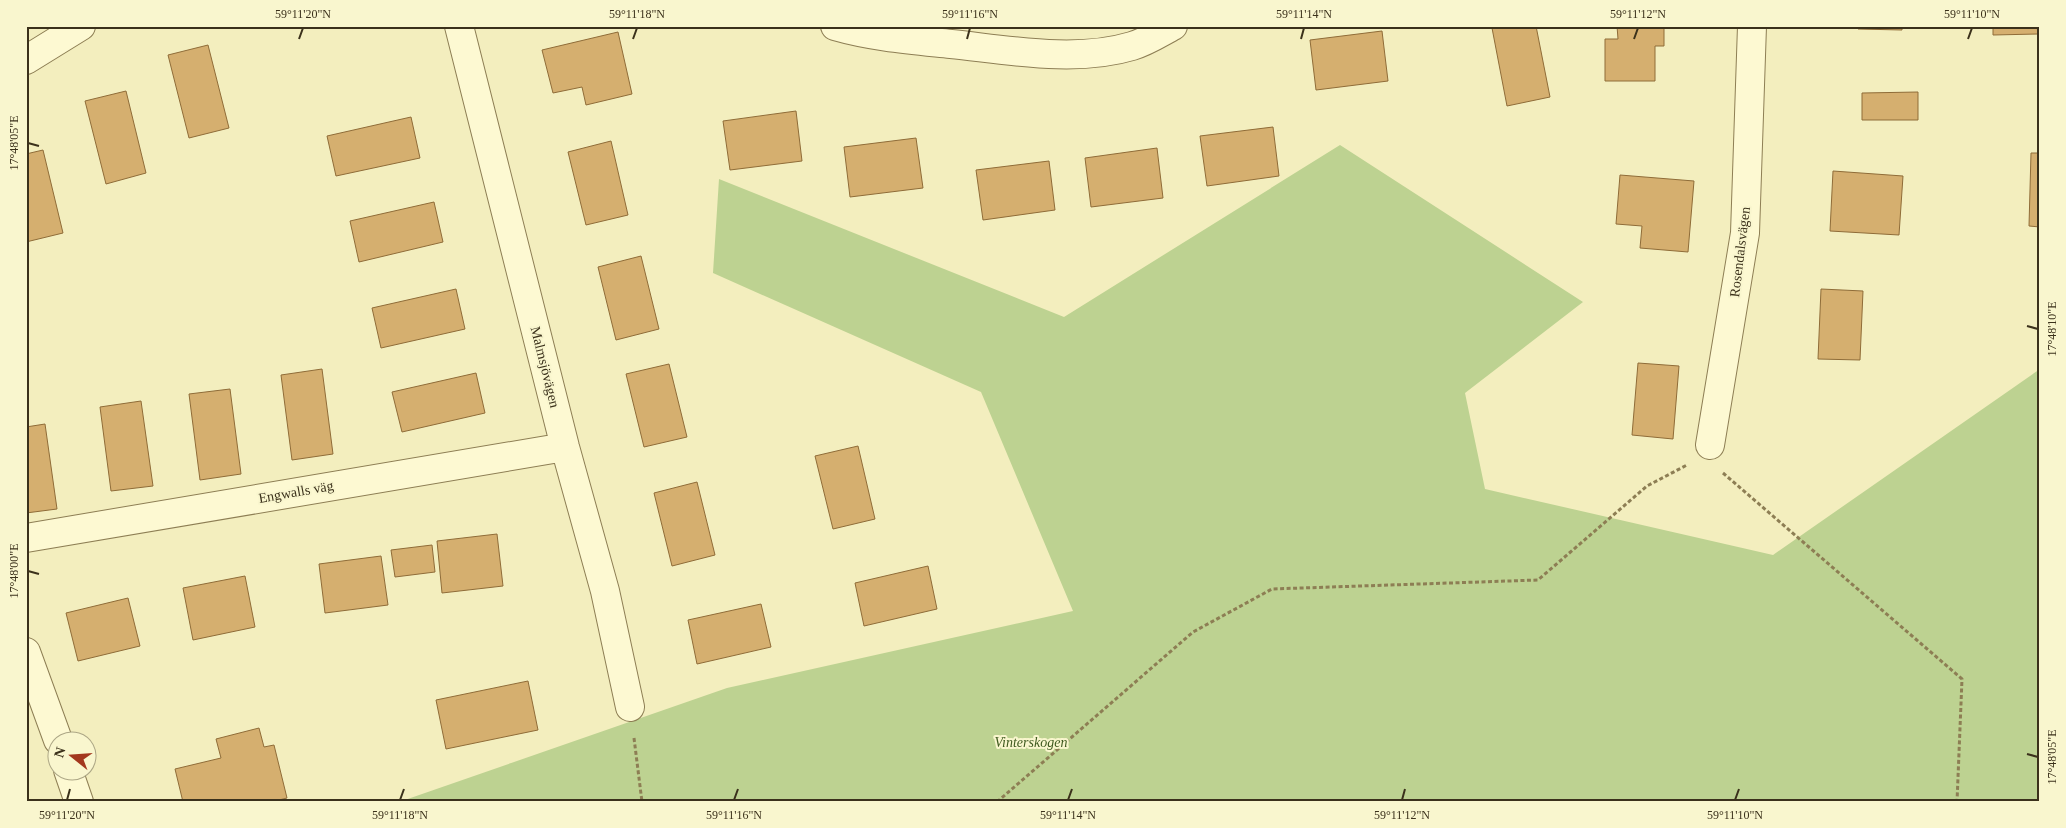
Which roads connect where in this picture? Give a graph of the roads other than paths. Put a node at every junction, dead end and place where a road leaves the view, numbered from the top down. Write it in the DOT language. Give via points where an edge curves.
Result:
graph roads {
  1 [pos="459,26"];
  2 [pos="835,26"];
  3 [pos="1173,26"];
  4 [pos="1752,26"];
  5 [pos="74,28"];
  6 [pos="26,60"];
  7 [pos="565,447"];
  8 [pos="1707,451"];
  9 [pos="26,538"];
  10 [pos="26,652"];
  11 [pos="630,708"];
  12 [pos="54,730"];
  13 [pos="71,780"];
  14 [pos="79,802"];
  1 -- 7 [label="street, Malmsjövägen"];
  2 -- 3 [label="street" via="905,39 1044,54 1092,53 1133,46"];
  4 -- 8 [label="street, Rosendalsvägen" via="1745,233"];
  5 -- 6 [label="street"];
  7 -- 9 [label="street, Engwalls väg"];
  7 -- 11 [label="street, Malmsjövägen" via="605,591"];
  10 -- 12 [label="street"];
  13 -- 14 [label="street"];
}
